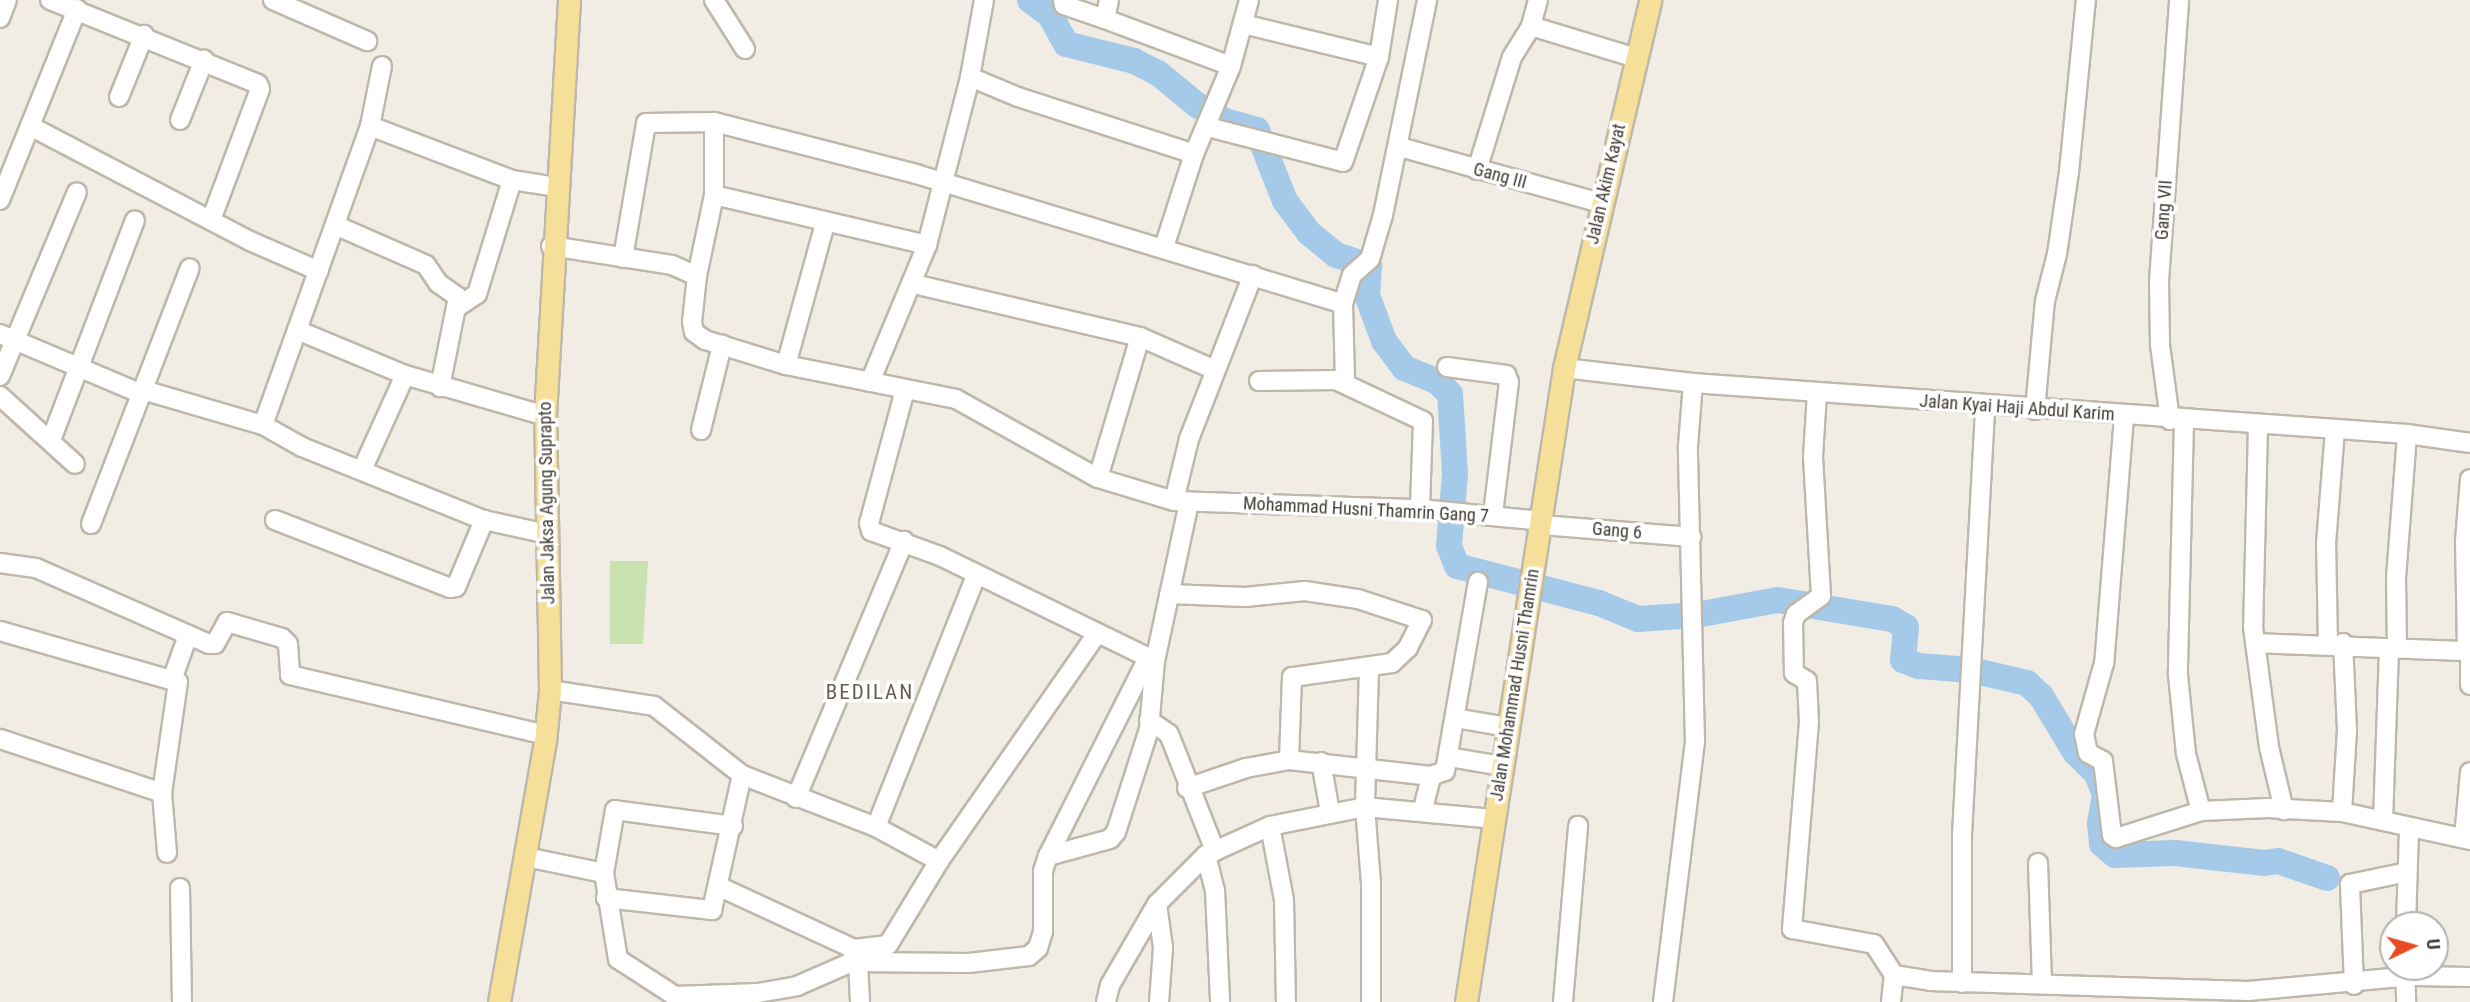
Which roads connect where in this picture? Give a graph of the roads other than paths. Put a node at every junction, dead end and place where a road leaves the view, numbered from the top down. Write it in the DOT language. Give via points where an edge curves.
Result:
graph roads {
  1 [pos="7,0"];
  2 [pos="50,0"];
  3 [pos="273,0"];
  4 [pos="569,0"];
  5 [pos="714,0"];
  6 [pos="984,0"];
  7 [pos="1063,0"];
  8 [pos="1109,0"];
  9 [pos="1249,0"];
  10 [pos="1388,0"];
  11 [pos="1427,0"];
  12 [pos="1538,0"];
  13 [pos="1650,0"];
  14 [pos="2086,0"];
  15 [pos="2179,0"];
  16 [pos="77,9"];
  17 [pos="0,18"];
  18 [pos="1105,19"];
  19 [pos="1243,24"];
  20 [pos="1531,26"];
  21 [pos="144,35"];
  22 [pos="366,41"];
  23 [pos="745,49"];
  24 [pos="1379,57"];
  25 [pos="1636,58"];
  26 [pos="204,60"];
  27 [pos="382,66"];
  28 [pos="1231,66"];
  29 [pos="970,77"];
  30 [pos="120,97"];
  31 [pos="180,120"];
  32 [pos="714,122"];
  33 [pos="30,126"];
  34 [pos="370,126"];
  35 [pos="1209,126"];
  36 [pos="1400,147"];
  37 [pos="1194,153"];
  38 [pos="1476,170"];
  39 [pos="512,180"];
  40 [pos="943,183"];
  41 [pos="557,187"];
  42 [pos="77,192"];
  43 [pos="714,195"];
  44 [pos="0,200"];
  45 [pos="1601,203"];
  46 [pos="135,220"];
  47 [pos="211,220"];
  48 [pos="825,223"];
  49 [pos="335,225"];
  50 [pos="927,245"];
  51 [pos="551,246"];
  52 [pos="1164,247"];
  53 [pos="623,258"];
  54 [pos="190,268"];
  55 [pos="318,271"];
  56 [pos="1253,275"];
  57 [pos="697,276"];
  58 [pos="914,284"];
  59 [pos="1343,304"];
  60 [pos="456,307"];
  61 [pos="297,330"];
  62 [pos="1140,337"];
  63 [pos="8,338"];
  64 [pos="722,345"];
  65 [pos="786,365"];
  66 [pos="79,367"];
  67 [pos="1447,367"];
  68 [pos="1564,368"];
  69 [pos="1215,370"];
  70 [pos="405,375"];
  71 [pos="0,376"];
  72 [pos="1259,381"];
  73 [pos="870,382"];
  74 [pos="1345,382"];
  75 [pos="1693,383"];
  76 [pos="440,387"];
  77 [pos="905,390"];
  78 [pos="142,392"];
  79 [pos="1817,393"];
  80 [pos="0,396"];
  81 [pos="1985,406"];
  82 [pos="2035,410"];
  83 [pos="545,416"];
  84 [pos="2124,417"];
  85 [pos="2177,421"];
  86 [pos="264,425"];
  87 [pos="2258,427"];
  88 [pos="701,430"];
  89 [pos="2335,430"];
  90 [pos="2407,434"];
  91 [pos="51,440"];
  92 [pos="2470,443"];
  93 [pos="75,464"];
  94 [pos="362,470"];
  95 [pos="1098,478"];
  96 [pos="2470,479"];
  97 [pos="1182,501"];
  98 [pos="1420,509"];
  99 [pos="1493,515"];
  100 [pos="275,520"];
  101 [pos="484,520"];
  102 [pos="1543,523"];
  103 [pos="91,524"];
  104 [pos="547,534"];
  105 [pos="1692,537"];
  106 [pos="904,541"];
  107 [pos="0,563"];
  108 [pos="976,576"];
  109 [pos="1478,582"];
  110 [pos="1169,594"];
  111 [pos="0,631"];
  112 [pos="188,635"];
  113 [pos="1096,635"];
  114 [pos="2255,643"];
  115 [pos="2335,644"];
  116 [pos="2393,648"];
  117 [pos="2468,651"];
  118 [pos="1151,659"];
  119 [pos="1369,669"];
  120 [pos="172,680"];
  121 [pos="2470,685"];
  122 [pos="550,690"];
  123 [pos="1455,718"];
  124 [pos="1149,720"];
  125 [pos="1508,727"];
  126 [pos="546,736"];
  127 [pos="0,739"];
  128 [pos="1449,757"];
  129 [pos="1289,760"];
  130 [pos="1321,762"];
  131 [pos="1365,765"];
  132 [pos="1503,766"];
  133 [pos="2470,772"];
  134 [pos="742,775"];
  135 [pos="1431,776"];
  136 [pos="1187,788"];
  137 [pos="162,793"];
  138 [pos="796,798"];
  139 [pos="1365,807"];
  140 [pos="1423,809"];
  141 [pos="2284,810"];
  142 [pos="2202,811"];
  143 [pos="1330,812"];
  144 [pos="2342,812"];
  145 [pos="1494,819"];
  146 [pos="2382,821"];
  147 [pos="733,826"];
  148 [pos="1270,826"];
  149 [pos="1578,826"];
  150 [pos="876,827"];
  151 [pos="2409,828"];
  152 [pos="2467,839"];
  153 [pos="166,853"];
  154 [pos="1211,853"];
  155 [pos="1048,856"];
  156 [pos="526,858"];
  157 [pos="939,861"];
  158 [pos="2038,863"];
  159 [pos="2407,872"];
  160 [pos="604,873"];
  161 [pos="180,887"];
  162 [pos="720,887"];
  163 [pos="606,898"];
  164 [pos="1157,904"];
  165 [pos="2406,911"];
  166 [pos="855,958"];
  167 [pos="1894,975"];
  168 [pos="2449,975"];
  169 [pos="2470,977"];
  170 [pos="2379,979"];
  171 [pos="2405,981"];
  172 [pos="1962,983"];
  173 [pos="2042,984"];
  174 [pos="2354,985"];
  175 [pos="2182,995"];
  176 [pos="2301,996"];
  177 [pos="2248,997"];
  178 [pos="182,1002"];
  179 [pos="499,1002"];
  180 [pos="860,1002"];
  181 [pos="1106,1002"];
  182 [pos="1159,1002"];
  183 [pos="1220,1002"];
  184 [pos="1286,1002"];
  185 [pos="1371,1002"];
  186 [pos="1466,1002"];
  187 [pos="1563,1002"];
  188 [pos="1663,1002"];
  189 [pos="1891,1002"];
  190 [pos="2406,1002"];
  1 -- 17 [label="street"];
  2 -- 16 [label="street"];
  3 -- 22 [label="street"];
  4 -- 41 [label="main road, Jalan Jaksa Agung Suprapto"];
  5 -- 23 [label="street"];
  6 -- 29 [label="street"];
  7 -- 18 [label="street" via="1064,5"];
  8 -- 18 [label="street"];
  9 -- 19 [label="street"];
  10 -- 24 [label="street"];
  11 -- 36 [label="street"];
  12 -- 20 [label="street"];
  13 -- 25 [label="main road, Jalan Akim Kayat"];
  14 -- 82 [label="street" via="2069,172 2045,301"];
  15 -- 85 [label="street, Gang VII" via="2159,281 2160,345"];
  16 -- 21 [label="street"];
  16 -- 33 [label="street"];
  18 -- 28 [label="street"];
  19 -- 24 [label="street"];
  19 -- 28 [label="street"];
  20 -- 25 [label="street"];
  20 -- 38 [label="street" via="1512,57"];
  21 -- 26 [label="street"];
  21 -- 30 [label="street"];
  24 -- 35 [label="street" via="1345,161"];
  25 -- 45 [label="main road, Jalan Akim Kayat"];
  26 -- 31 [label="street"];
  26 -- 47 [label="street" via="260,89"];
  27 -- 34 [label="street"];
  28 -- 35 [label="street"];
  29 -- 37 [label="street" via="1018,97"];
  29 -- 40 [label="street"];
  32 -- 40 [label="street"];
  32 -- 43 [label="street"];
  32 -- 53 [label="street" via="646,123"];
  33 -- 44 [label="street"];
  33 -- 47 [label="street"];
  34 -- 39 [label="street"];
  34 -- 49 [label="street"];
  35 -- 37 [label="street"];
  36 -- 38 [label="street, Gang III"];
  36 -- 59 [label="street" via="1370,259 1352,275"];
  37 -- 52 [label="street"];
  38 -- 45 [label="street, Gang III"];
  39 -- 41 [label="street"];
  39 -- 60 [label="street" via="477,295"];
  40 -- 50 [label="street"];
  40 -- 52 [label="street"];
  41 -- 51 [label="main road, Jalan Jaksa Agung Suprapto"];
  42 -- 63 [label="street"];
  43 -- 48 [label="street"];
  43 -- 57 [label="street"];
  45 -- 68 [label="main road, Jalan Akim Kayat"];
  46 -- 66 [label="street"];
  47 -- 55 [label="street"];
  48 -- 50 [label="street"];
  48 -- 65 [label="street"];
  49 -- 55 [label="street"];
  49 -- 60 [label="street" via="426,265 438,283 457,295"];
  50 -- 58 [label="street"];
  51 -- 53 [label="street"];
  51 -- 83 [label="main road, Jalan Jaksa Agung Suprapto"];
  52 -- 56 [label="street"];
  53 -- 57 [label="street" via="672,265"];
  54 -- 78 [label="street"];
  55 -- 61 [label="street"];
  56 -- 59 [label="street"];
  56 -- 69 [label="street"];
  57 -- 64 [label="street, Mohammad Husni Thamrin Gang 7" via="694,332"];
  58 -- 62 [label="street"];
  58 -- 73 [label="street"];
  59 -- 74 [label="street"];
  60 -- 76 [label="street"];
  61 -- 70 [label="street"];
  61 -- 86 [label="street"];
  62 -- 69 [label="street"];
  62 -- 95 [label="street"];
  63 -- 66 [label="street"];
  63 -- 71 [label="street"];
  64 -- 65 [label="street, Mohammad Husni Thamrin Gang 7"];
  64 -- 88 [label="street"];
  65 -- 73 [label="street, Mohammad Husni Thamrin Gang 7"];
  66 -- 78 [label="street"];
  66 -- 91 [label="street"];
  67 -- 99 [label="street" via="1506,375 1509,382"];
  68 -- 75 [label="street, Jalan Kyai Haji Abdul Karim"];
  68 -- 102 [label="main road, Jalan Mohammad Husni Thamrin"];
  69 -- 97 [label="street" via="1189,439"];
  70 -- 76 [label="street"];
  70 -- 94 [label="street"];
  72 -- 74 [label="street"];
  73 -- 77 [label="street, Mohammad Husni Thamrin Gang 7"];
  74 -- 98 [label="street" via="1423,421"];
  75 -- 79 [label="street, Jalan Kyai Haji Abdul Karim"];
  75 -- 105 [label="street" via="1688,446"];
  76 -- 83 [label="street"];
  77 -- 95 [label="street, Mohammad Husni Thamrin Gang 7" via="957,399"];
  77 -- 106 [label="street" via="869,523 871,531"];
  78 -- 86 [label="street"];
  78 -- 103 [label="street"];
  79 -- 81 [label="street, Jalan Kyai Haji Abdul Karim"];
  79 -- 167 [label="street" via="1813,457 1820,520 1813,603 1796,614 1793,623 1794,673 1807,681 1809,722 1801,857 1790,926 1832,939 1874,944"];
  80 -- 91 [label="street"];
  81 -- 82 [label="street, Jalan Kyai Haji Abdul Karim"];
  81 -- 172 [label="street" via="1959,923"];
  82 -- 84 [label="street, Jalan Kyai Haji Abdul Karim"];
  83 -- 104 [label="main road, Jalan Jaksa Agung Suprapto"];
  84 -- 85 [label="street, Jalan Kyai Haji Abdul Karim"];
  84 -- 142 [label="street" via="2104,663 2084,734 2088,753 2103,761 2109,827 2116,838"];
  85 -- 87 [label="street, Jalan Kyai Haji Abdul Karim"];
  85 -- 142 [label="street, Gang VII" via="2178,675 2186,754"];
  86 -- 94 [label="street" via="302,447"];
  87 -- 89 [label="street, Jalan Kyai Haji Abdul Karim"];
  87 -- 114 [label="street"];
  89 -- 90 [label="street, Jalan Kyai Haji Abdul Karim"];
  89 -- 115 [label="street" via="2326,544"];
  90 -- 92 [label="street, Jalan Kyai Haji Abdul Karim"];
  90 -- 116 [label="street"];
  91 -- 93 [label="street"];
  94 -- 101 [label="street"];
  95 -- 97 [label="street, Mohammad Husni Thamrin Gang 7"];
  96 -- 117 [label="street" via="2465,541"];
  97 -- 98 [label="street, Mohammad Husni Thamrin Gang 7"];
  97 -- 110 [label="street"];
  98 -- 99 [label="street, Mohammad Husni Thamrin Gang 7"];
  99 -- 102 [label="street, Mohammad Husni Thamrin Gang 7"];
  100 -- 101 [label="street" via="450,588 456,587"];
  101 -- 104 [label="street"];
  102 -- 105 [label="street, Gang 6"];
  102 -- 125 [label="main road, Jalan Mohammad Husni Thamrin"];
  104 -- 122 [label="main road, Jalan Jaksa Agung Suprapto"];
  105 -- 188 [label="street" via="1695,742"];
  106 -- 108 [label="street"];
  106 -- 138 [label="street"];
  107 -- 112 [label="street" via="36,568"];
  108 -- 113 [label="street"];
  108 -- 150 [label="street"];
  109 -- 123 [label="street"];
  110 -- 118 [label="street"];
  110 -- 119 [label="street" via="1245,597 1305,591 1358,599 1422,620 1408,649 1392,663"];
  111 -- 120 [label="street"];
  112 -- 120 [label="street"];
  112 -- 126 [label="street" via="215,644 227,622 287,640 290,675"];
  113 -- 118 [label="street"];
  113 -- 157 [label="street"];
  114 -- 115 [label="street"];
  114 -- 141 [label="street" via="2269,747"];
  115 -- 116 [label="street"];
  115 -- 144 [label="street" via="2347,730"];
  116 -- 117 [label="street"];
  116 -- 146 [label="street"];
  117 -- 121 [label="street"];
  118 -- 124 [label="street"];
  118 -- 155 [label="street"];
  119 -- 129 [label="street" via="1292,677"];
  119 -- 131 [label="street"];
  120 -- 137 [label="street" via="178,682"];
  122 -- 126 [label="main road, Jalan Jaksa Agung Suprapto"];
  122 -- 134 [label="street" via="654,706"];
  123 -- 125 [label="street"];
  123 -- 128 [label="street"];
  124 -- 136 [label="street" via="1169,734"];
  124 -- 155 [label="street" via="1114,836"];
  125 -- 132 [label="main road, Jalan Mohammad Husni Thamrin"];
  126 -- 156 [label="main road, Jalan Jaksa Agung Suprapto"];
  127 -- 137 [label="street"];
  128 -- 132 [label="street"];
  128 -- 135 [label="street" via="1445,771"];
  129 -- 130 [label="street"];
  129 -- 136 [label="street" via="1246,768"];
  130 -- 131 [label="street"];
  130 -- 143 [label="street"];
  131 -- 135 [label="street"];
  131 -- 139 [label="street"];
  132 -- 145 [label="main road, Jalan Mohammad Husni Thamrin"];
  133 -- 152 [label="street"];
  134 -- 138 [label="street"];
  134 -- 147 [label="street"];
  135 -- 140 [label="street"];
  136 -- 154 [label="street"];
  137 -- 153 [label="street"];
  138 -- 150 [label="street"];
  139 -- 140 [label="street"];
  139 -- 143 [label="street"];
  139 -- 185 [label="street" via="1371,883"];
  140 -- 145 [label="street"];
  141 -- 142 [label="street"];
  141 -- 144 [label="street"];
  143 -- 148 [label="street"];
  144 -- 146 [label="street"];
  145 -- 186 [label="main road, Jalan Mohammad Husni Thamrin"];
  146 -- 151 [label="street"];
  147 -- 160 [label="street" via="615,810"];
  147 -- 162 [label="street"];
  148 -- 154 [label="street"];
  148 -- 184 [label="street" via="1284,900"];
  149 -- 187 [label="street"];
  150 -- 157 [label="street"];
  151 -- 152 [label="street"];
  151 -- 159 [label="street"];
  154 -- 164 [label="street"];
  154 -- 183 [label="street"];
  155 -- 166 [label="street" via="1043,871 1044,932 1029,956 969,963"];
  156 -- 160 [label="street"];
  156 -- 179 [label="main road, Jalan Jaksa Agung Suprapto"];
  157 -- 166 [label="street" via="888,945"];
  158 -- 173 [label="street"];
  159 -- 165 [label="street"];
  159 -- 174 [label="street" via="2350,884"];
  160 -- 163 [label="street"];
  161 -- 178 [label="street"];
  162 -- 163 [label="street" via="707,913"];
  162 -- 166 [label="street"];
  163 -- 166 [label="street" via="618,958 675,996 794,987"];
  164 -- 181 [label="street" via="1110,985"];
  164 -- 182 [label="street" via="1163,948"];
  166 -- 180 [label="street"];
  167 -- 172 [label="street"];
  167 -- 189 [label="street"];
  168 -- 169 [label="street"];
  170 -- 174 [label="street"];
  171 -- 190 [label="street"];
  172 -- 173 [label="street"];
  173 -- 175 [label="street"];
  174 -- 176 [label="street"];
  175 -- 177 [label="street"];
  176 -- 177 [label="street"];
}
